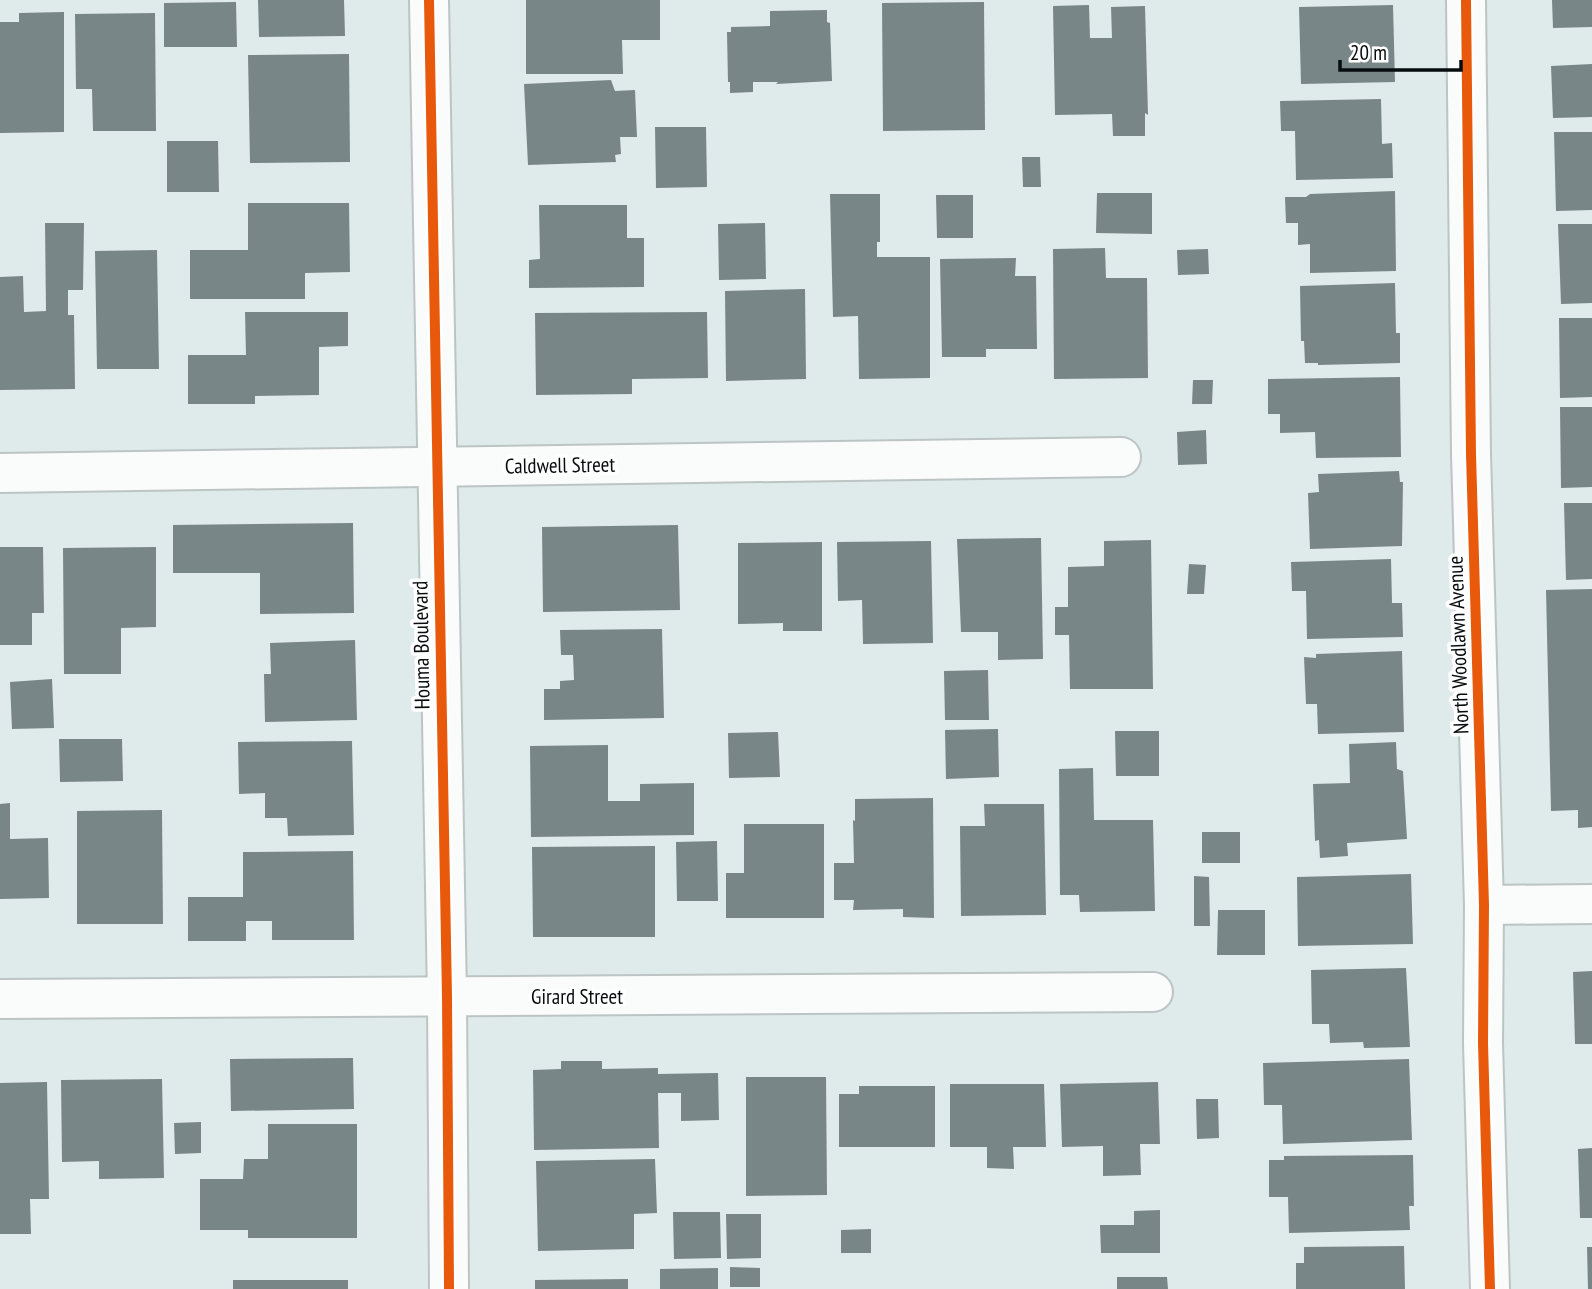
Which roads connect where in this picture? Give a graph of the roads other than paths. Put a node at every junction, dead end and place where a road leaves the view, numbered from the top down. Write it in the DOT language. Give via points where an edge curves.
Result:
graph roads {
  1 [pos="429,0"];
  2 [pos="1466,0"];
  3 [pos="1121,457"];
  4 [pos="437,466"];
  5 [pos="0,473"];
  6 [pos="1592,904"];
  7 [pos="1485,905"];
  8 [pos="1153,992"];
  9 [pos="447,997"];
  10 [pos="0,999"];
  11 [pos="449,1289"];
  12 [pos="1490,1289"];
  1 -- 4 [label="street, Houma Boulevard"];
  2 -- 7 [label="street, North Woodlawn Avenue" via="1471,454"];
  3 -- 4 [label="street, Caldwell Street"];
  4 -- 5 [label="street, Caldwell Street"];
  4 -- 9 [label="street, Houma Boulevard"];
  6 -- 7 [label="street"];
  7 -- 12 [label="street, North Woodlawn Avenue" via="1483,1043"];
  8 -- 9 [label="street, Girard Street"];
  9 -- 10 [label="street, Girard Street"];
  9 -- 11 [label="street, Houma Boulevard"];
}
